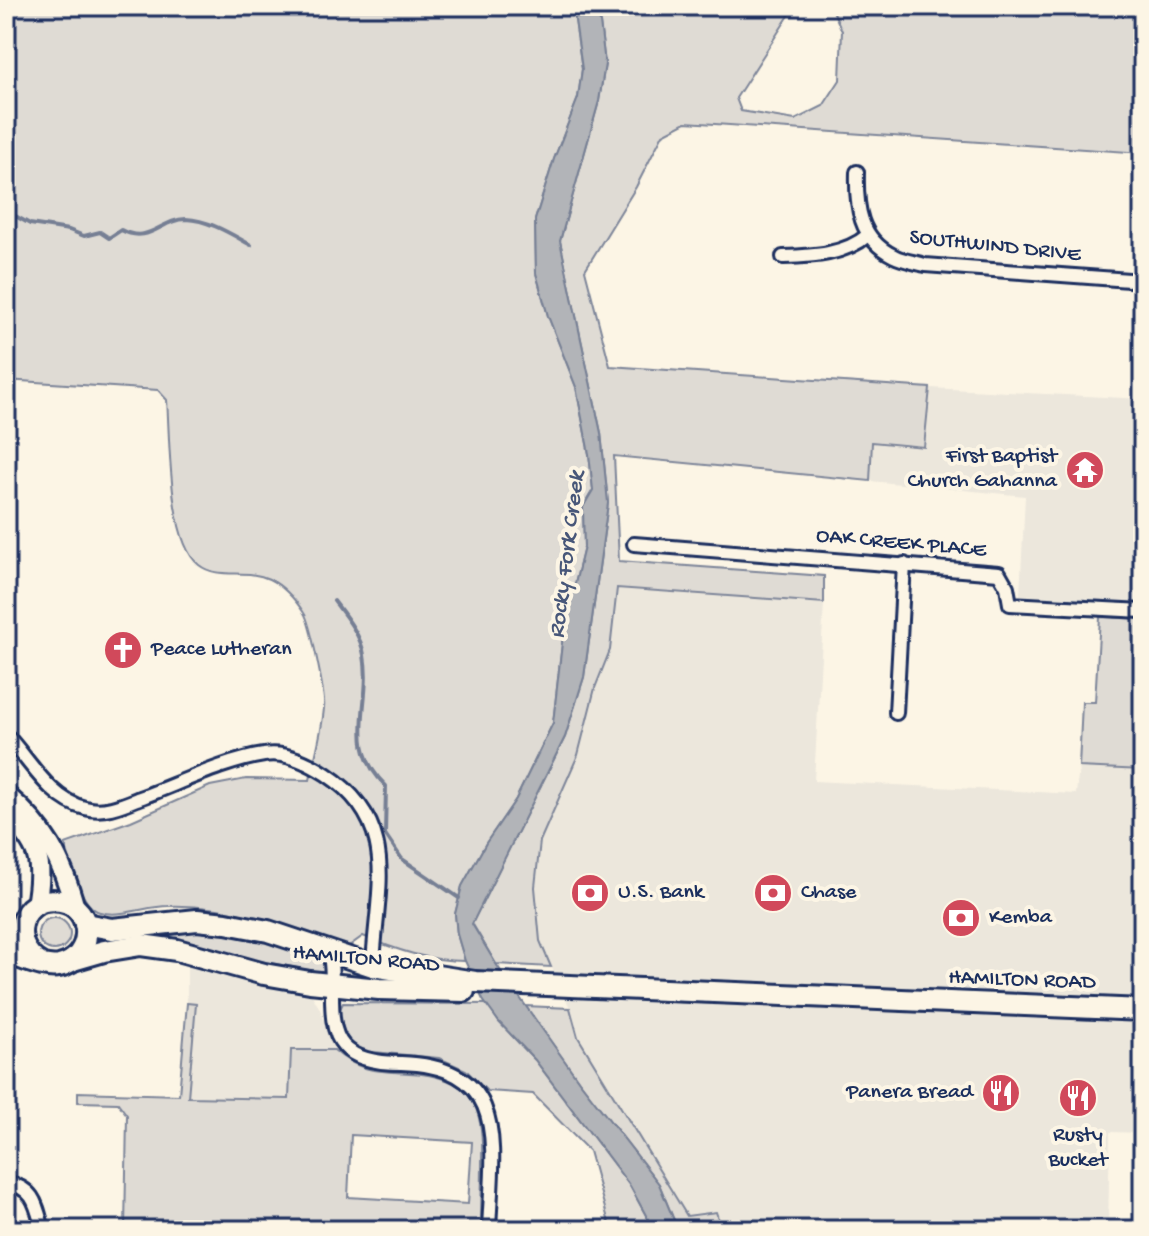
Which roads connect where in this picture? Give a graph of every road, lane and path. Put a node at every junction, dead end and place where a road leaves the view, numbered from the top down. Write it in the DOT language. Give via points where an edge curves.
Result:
graph roads {
  1 [pos="857,172"];
  2 [pos="868,235"];
  3 [pos="783,257"];
  4 [pos="1143,281"];
  5 [pos="634,544"];
  6 [pos="904,564"];
  7 [pos="1143,611"];
  8 [pos="896,713"];
  9 [pos="6,735"];
  10 [pos="6,795"];
  11 [pos="6,811"];
  12 [pos="6,825"];
  13 [pos="79,914"];
  14 [pos="23,916"];
  15 [pos="322,949"];
  16 [pos="12,951"];
  17 [pos="73,960"];
  18 [pos="373,966"];
  19 [pos="435,983"];
  20 [pos="332,984"];
  21 [pos="1143,1010"];
  22 [pos="6,1182"];
  23 [pos="43,1230"];
  24 [pos="489,1230"];
  1 -- 2 [label="street" via="856,205"];
  2 -- 3 [label="street" via="855,245 815,256"];
  2 -- 4 [label="street, SOUTHWIND DRIVE" via="893,256 925,265"];
  5 -- 6 [label="street, OAK CREEK PLACE"];
  6 -- 7 [label="street, OAK CREEK PLACE" via="999,573 1010,604"];
  6 -- 8 [label="street"];
  9 -- 18 [label="street" via="53,789 86,809 105,810 265,754 317,768 345,787 375,831 381,862"];
  10 -- 13 [label="main road" via="47,836"];
  11 -- 14 [label="main road" via="38,854 40,880"];
  12 -- 14 [label="main road" via="31,864"];
  13 -- 14 [label="main road" via="58,900"];
  13 -- 15 [label="main road, HAMILTON ROAD" via="112,919 166,913 232,917 288,932"];
  13 -- 17 [label="main road" via="86,942"];
  14 -- 16 [label="main road"];
  15 -- 18 [label="main road, HAMILTON ROAD"];
  15 -- 20 [label="street" via="334,968"];
  16 -- 17 [label="main road" via="56,967"];
  17 -- 20 [label="main road, HAMILTON ROAD" via="125,946 156,946 264,974"];
  18 -- 19 [label="main road, HAMILTON ROAD"];
  19 -- 20 [label="main road, HAMILTON ROAD"];
  19 -- 21 [label="main road, HAMILTON ROAD"];
  20 -- 24 [label="street" via="333,1023 344,1046 371,1061 448,1070 481,1095 490,1120"];
  22 -- 23 [label="street" via="35,1199"];
}
